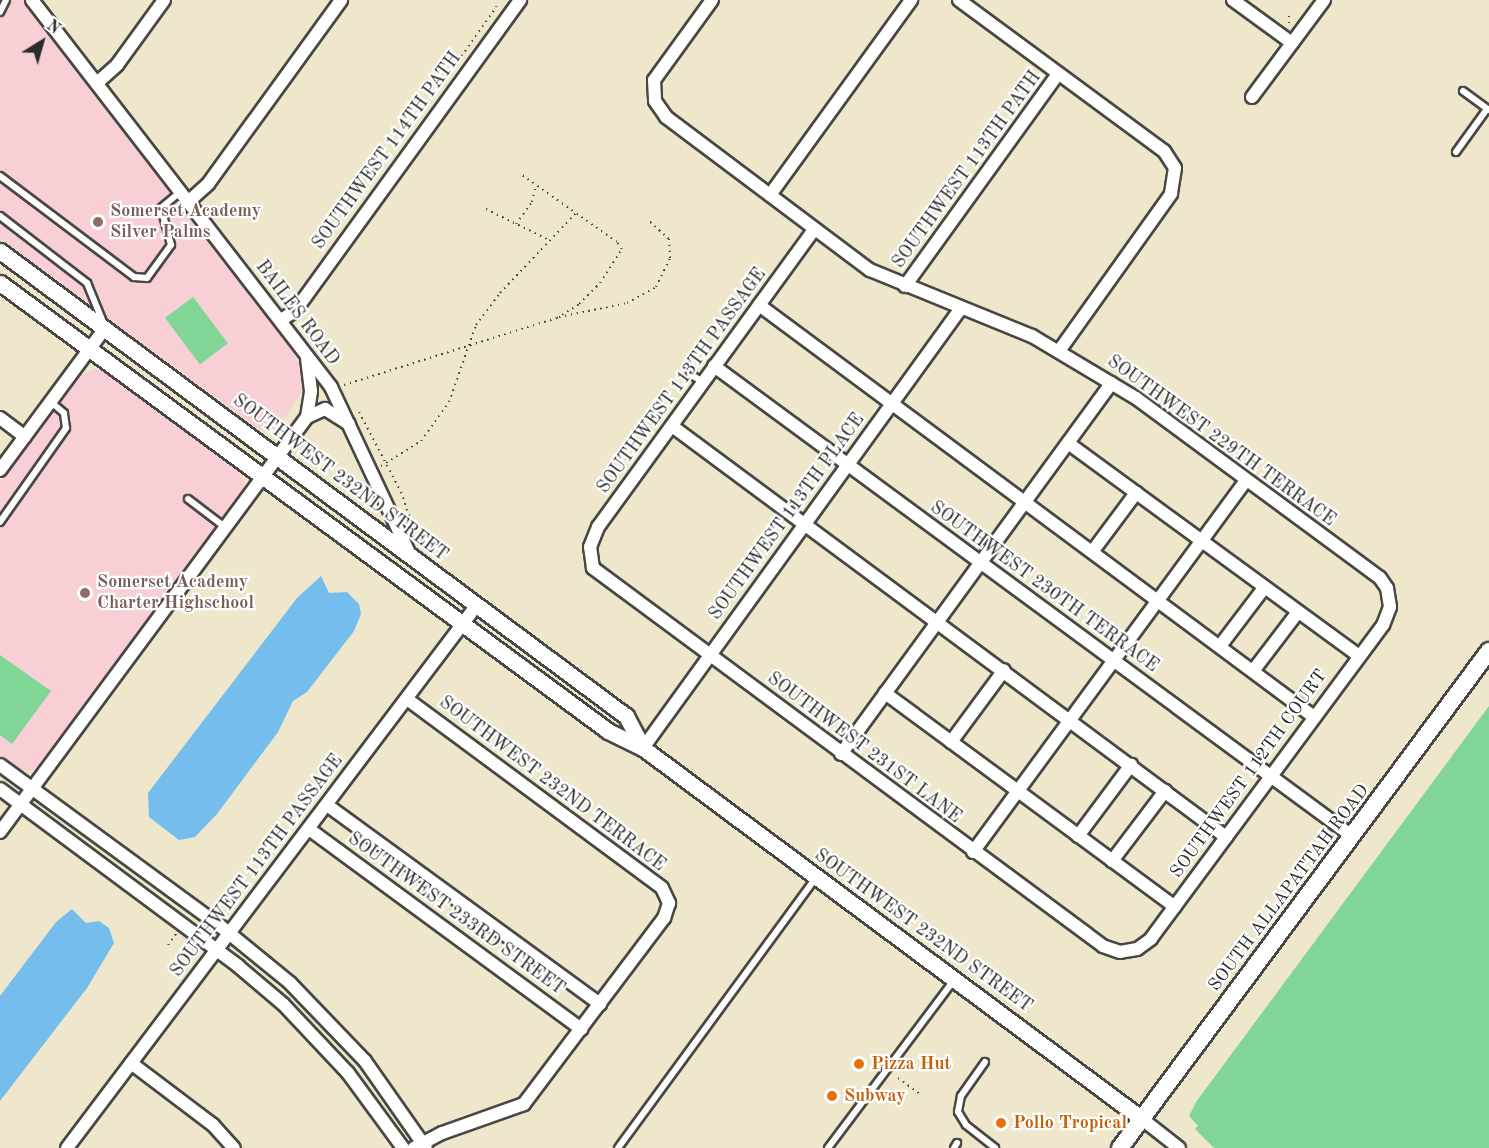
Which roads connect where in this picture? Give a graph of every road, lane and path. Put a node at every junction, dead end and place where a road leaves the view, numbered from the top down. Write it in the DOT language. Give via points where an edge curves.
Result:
graph roads {
  1 [pos="6,0"];
  2 [pos="32,0"];
  3 [pos="164,0"];
  4 [pos="341,0"];
  5 [pos="520,0"];
  6 [pos="712,0"];
  7 [pos="911,0"];
  8 [pos="959,0"];
  9 [pos="1233,0"];
  10 [pos="1324,0"];
  11 [pos="497,6"];
  12 [pos="0,12"];
  13 [pos="1289,15"];
  14 [pos="1289,23"];
  15 [pos="1292,43"];
  16 [pos="458,61"];
  17 [pos="1058,74"];
  18 [pos="97,82"];
  19 [pos="1463,91"];
  20 [pos="1252,97"];
  21 [pos="1488,110"];
  22 [pos="1456,152"];
  23 [pos="522,175"];
  24 [pos="0,176"];
  25 [pos="536,185"];
  26 [pos="180,192"];
  27 [pos="770,195"];
  28 [pos="188,202"];
  29 [pos="486,209"];
  30 [pos="576,213"];
  31 [pos="0,216"];
  32 [pos="647,219"];
  33 [pos="516,224"];
  34 [pos="814,230"];
  35 [pos="549,240"];
  36 [pos="0,251"];
  37 [pos="0,283"];
  38 [pos="905,286"];
  39 [pos="759,305"];
  40 [pos="961,308"];
  41 [pos="557,318"];
  42 [pos="281,320"];
  43 [pos="105,328"];
  44 [pos="470,344"];
  45 [pos="90,349"];
  46 [pos="1059,351"];
  47 [pos="306,355"];
  48 [pos="714,366"];
  49 [pos="690,374"];
  50 [pos="703,382"];
  51 [pos="336,383"];
  52 [pos="1112,383"];
  53 [pos="347,393"];
  54 [pos="51,402"];
  55 [pos="892,404"];
  56 [pos="356,408"];
  57 [pos="307,417"];
  58 [pos="0,418"];
  59 [pos="352,426"];
  60 [pos="672,426"];
  61 [pos="25,437"];
  62 [pos="1068,443"];
  63 [pos="279,455"];
  64 [pos="386,463"];
  65 [pos="848,465"];
  66 [pos="0,470"];
  67 [pos="372,471"];
  68 [pos="265,477"];
  69 [pos="1246,481"];
  70 [pos="1136,493"];
  71 [pos="189,499"];
  72 [pos="1025,502"];
  73 [pos="0,522"];
  74 [pos="805,523"];
  75 [pos="405,526"];
  76 [pos="227,528"];
  77 [pos="414,529"];
  78 [pos="1202,542"];
  79 [pos="1092,552"];
  80 [pos="410,555"];
  81 [pos="439,557"];
  82 [pos="590,558"];
  83 [pos="981,563"];
  84 [pos="1264,588"];
  85 [pos="1158,601"];
  86 [pos="476,606"];
  87 [pos="1390,607"];
  88 [pos="1298,612"];
  89 [pos="938,621"];
  90 [pos="463,622"];
  91 [pos="1220,646"];
  92 [pos="1489,651"];
  93 [pos="709,655"];
  94 [pos="1359,657"];
  95 [pos="1114,660"];
  96 [pos="1004,670"];
  97 [pos="1253,671"];
  98 [pos="885,693"];
  99 [pos="407,699"];
  100 [pos="1314,717"];
  101 [pos="1070,719"];
  102 [pos="951,742"];
  103 [pos="643,748"];
  104 [pos="841,754"];
  105 [pos="0,765"];
  106 [pos="1131,765"];
  107 [pos="1270,775"];
  108 [pos="0,789"];
  109 [pos="33,789"];
  110 [pos="1165,791"];
  111 [pos="1018,792"];
  112 [pos="20,805"];
  113 [pos="327,805"];
  114 [pos="309,829"];
  115 [pos="0,832"];
  116 [pos="1078,836"];
  117 [pos="1352,836"];
  118 [pos="1226,837"];
  119 [pos="973,852"];
  120 [pos="1112,861"];
  121 [pos="817,877"];
  122 [pos="1175,907"];
  123 [pos="229,933"];
  124 [pos="176,934"];
  125 [pos="168,945"];
  126 [pos="217,950"];
  127 [pos="1127,953"];
  128 [pos="955,979"];
  129 [pos="600,1004"];
  130 [pos="581,1029"];
  131 [pos="131,1062"];
  132 [pos="985,1062"];
  133 [pos="898,1078"];
  134 [pos="920,1094"];
  135 [pos="1142,1119"];
  136 [pos="421,1146"];
  137 [pos="832,1147"];
  138 [pos="67,1148"];
  139 [pos="234,1148"];
  140 [pos="403,1148"];
  141 [pos="618,1148"];
  142 [pos="995,1148"];
  143 [pos="1120,1148"];
  144 [pos="1179,1148"];
  1 -- 12 [label="lane"];
  2 -- 18 [label="street, BAILES ROAD"];
  3 -- 18 [label="street" via="117,65"];
  4 -- 28 [label="street" via="226,160"];
  5 -- 42 [label="street, SOUTHWEST 114TH PATH" via="295,310"];
  6 -- 27 [label="street, SOUTHWEST 229TH TERRACE" via="657,76 653,93 666,117"];
  7 -- 27 [label="street"];
  8 -- 17 [label="street"];
  9 -- 15 [label="street"];
  10 -- 15 [label="street"];
  11 -- 16 [label="path"];
  13 -- 14 [label="path"];
  15 -- 20 [label="street"];
  17 -- 38 [label="street, SOUTHWEST 113TH PATH"];
  17 -- 46 [label="street" via="1164,151 1174,164 1176,180 1171,194"];
  18 -- 26 [label="street, BAILES ROAD"];
  19 -- 21 [label="lane"];
  21 -- 22 [label="lane"];
  23 -- 25 [label="path"];
  24 -- 26 [label="lane" via="134,277 147,278 171,245 161,208"];
  25 -- 30 [label="path"];
  25 -- 33 [label="path" via="532,202"];
  26 -- 28 [label="street, BAILES ROAD"];
  27 -- 34 [label="street, SOUTHWEST 229TH TERRACE"];
  28 -- 42 [label="street, BAILES ROAD"];
  29 -- 33 [label="path"];
  30 -- 35 [label="path"];
  30 -- 41 [label="path" via="622,249 600,283 579,304"];
  31 -- 43 [label="lane" via="87,283"];
  32 -- 41 [label="path" via="669,239 670,258 656,287 627,303"];
  33 -- 35 [label="path"];
  34 -- 38 [label="street, SOUTHWEST 229TH TERRACE" via="870,270"];
  34 -- 39 [label="street, SOUTHWEST 113TH PASSAGE"];
  35 -- 44 [label="path" via="500,293 476,325"];
  36 -- 43 [label="street, SOUTHWEST 232ND STREET"];
  37 -- 45 [label="street, SOUTHWEST 232ND STREET"];
  38 -- 40 [label="street, SOUTHWEST 229TH TERRACE"];
  39 -- 48 [label="street, SOUTHWEST 113TH PASSAGE"];
  39 -- 55 [label="street"];
  40 -- 46 [label="street, SOUTHWEST 229TH TERRACE"];
  40 -- 55 [label="street, SOUTHWEST 113TH PLACE"];
  41 -- 44 [label="path"];
  42 -- 47 [label="street, BAILES ROAD"];
  43 -- 45 [label="street"];
  43 -- 63 [label="street, SOUTHWEST 232ND STREET"];
  44 -- 51 [label="path"];
  44 -- 64 [label="path" via="449,402 421,441"];
  45 -- 54 [label="street"];
  45 -- 68 [label="street, SOUTHWEST 232ND STREET"];
  46 -- 52 [label="street, SOUTHWEST 229TH TERRACE"];
  47 -- 51 [label="street, BAILES ROAD"];
  47 -- 57 [label="street" via="311,392"];
  48 -- 50 [label="street, SOUTHWEST 113TH PASSAGE"];
  48 -- 65 [label="street, SOUTHWEST 230TH TERRACE"];
  49 -- 50 [label="lane"];
  50 -- 60 [label="street, SOUTHWEST 113TH PASSAGE"];
  51 -- 53 [label="path"];
  51 -- 59 [label="street, BAILES ROAD"];
  52 -- 62 [label="street"];
  52 -- 69 [label="street, SOUTHWEST 229TH TERRACE"];
  54 -- 61 [label="street"];
  54 -- 73 [label="lane" via="64,413 66,428"];
  55 -- 65 [label="street, SOUTHWEST 113TH PLACE"];
  55 -- 72 [label="street"];
  56 -- 64 [label="path"];
  57 -- 59 [label="street" via="330,410"];
  57 -- 63 [label="street"];
  58 -- 61 [label="street"];
  59 -- 67 [label="street, BAILES ROAD"];
  60 -- 74 [label="street"];
  60 -- 82 [label="street, SOUTHWEST 113TH PASSAGE" via="598,527 591,542"];
  61 -- 66 [label="street"];
  62 -- 70 [label="street"];
  62 -- 72 [label="street"];
  63 -- 68 [label="street"];
  63 -- 80 [label="street, SOUTHWEST 232ND STREET"];
  64 -- 67 [label="path"];
  64 -- 77 [label="path"];
  65 -- 74 [label="street, SOUTHWEST 113TH PLACE"];
  65 -- 83 [label="street, SOUTHWEST 230TH TERRACE"];
  67 -- 80 [label="street, BAILES ROAD"];
  68 -- 76 [label="street"];
  68 -- 90 [label="street, SOUTHWEST 232ND STREET"];
  69 -- 78 [label="street"];
  69 -- 87 [label="street, SOUTHWEST 229TH TERRACE" via="1380,579"];
  70 -- 78 [label="street"];
  70 -- 79 [label="street"];
  71 -- 76 [label="lane"];
  72 -- 79 [label="street"];
  72 -- 83 [label="street"];
  74 -- 89 [label="street"];
  74 -- 93 [label="street, SOUTHWEST 113TH PLACE"];
  75 -- 77 [label="path"];
  76 -- 109 [label="street"];
  77 -- 81 [label="path"];
  78 -- 84 [label="street"];
  78 -- 85 [label="street"];
  79 -- 85 [label="street"];
  80 -- 86 [label="street, SOUTHWEST 232ND STREET"];
  82 -- 93 [label="street, SOUTHWEST 231ST LANE" via="606,579"];
  83 -- 89 [label="street"];
  83 -- 95 [label="street, SOUTHWEST 230TH TERRACE"];
  84 -- 88 [label="street"];
  84 -- 91 [label="street"];
  85 -- 91 [label="street"];
  85 -- 95 [label="street"];
  86 -- 90 [label="street, SOUTHWEST 113TH PASSAGE"];
  86 -- 103 [label="street, SOUTHWEST 232ND STREET" via="626,716"];
  87 -- 94 [label="street, SOUTHWEST 112TH COURT" via="1383,625"];
  88 -- 94 [label="street"];
  88 -- 97 [label="street"];
  89 -- 96 [label="street"];
  89 -- 98 [label="street"];
  90 -- 99 [label="street, SOUTHWEST 113TH PASSAGE"];
  90 -- 103 [label="street, SOUTHWEST 232ND STREET" via="608,731"];
  91 -- 97 [label="street"];
  92 -- 117 [label="main road, SOUTH ALLAPATTAH ROAD"];
  93 -- 103 [label="street, SOUTHWEST 113TH PLACE"];
  93 -- 104 [label="street, SOUTHWEST 231ST LANE"];
  94 -- 100 [label="street, SOUTHWEST 112TH COURT"];
  95 -- 101 [label="street"];
  95 -- 107 [label="street, SOUTHWEST 230TH TERRACE"];
  96 -- 101 [label="street"];
  96 -- 102 [label="street"];
  97 -- 100 [label="street"];
  98 -- 102 [label="street"];
  98 -- 104 [label="street"];
  99 -- 113 [label="street, SOUTHWEST 113TH PASSAGE"];
  99 -- 129 [label="street, SOUTHWEST 232ND TERRACE" via="662,888 669,903 664,918"];
  100 -- 107 [label="street, SOUTHWEST 112TH COURT"];
  101 -- 106 [label="street"];
  101 -- 111 [label="street"];
  102 -- 111 [label="street"];
  103 -- 121 [label="street, SOUTHWEST 232ND STREET"];
  104 -- 119 [label="street, SOUTHWEST 231ST LANE"];
  105 -- 109 [label="street"];
  106 -- 110 [label="street"];
  106 -- 116 [label="street"];
  107 -- 117 [label="street, SOUTHWEST 230TH TERRACE"];
  107 -- 118 [label="street, SOUTHWEST 112TH COURT"];
  108 -- 112 [label="street"];
  109 -- 112 [label="street"];
  109 -- 123 [label="street"];
  110 -- 118 [label="street"];
  110 -- 120 [label="street"];
  111 -- 116 [label="street"];
  111 -- 119 [label="street"];
  112 -- 115 [label="street"];
  112 -- 126 [label="street"];
  113 -- 114 [label="street, SOUTHWEST 113TH PASSAGE"];
  113 -- 129 [label="street, SOUTHWEST 233RD STREET"];
  114 -- 123 [label="street, SOUTHWEST 113TH PASSAGE"];
  114 -- 130 [label="street, SOUTHWEST 233RD STREET"];
  116 -- 120 [label="street"];
  117 -- 135 [label="main road, SOUTH ALLAPATTAH ROAD"];
  118 -- 122 [label="street, SOUTHWEST 112TH COURT"];
  119 -- 127 [label="street, SOUTHWEST 231ST LANE" via="1107,949"];
  120 -- 122 [label="street"];
  121 -- 128 [label="street, SOUTHWEST 232ND STREET"];
  121 -- 141 [label="lane"];
  122 -- 127 [label="street, SOUTHWEST 112TH COURT" via="1148,942"];
  123 -- 126 [label="street, SOUTHWEST 113TH PASSAGE"];
  123 -- 136 [label="street" via="290,983 342,1035"];
  124 -- 125 [label="path"];
  126 -- 131 [label="street, SOUTHWEST 113TH PASSAGE"];
  126 -- 140 [label="street" via="283,1004 328,1049"];
  128 -- 135 [label="street, SOUTHWEST 232ND STREET"];
  128 -- 137 [label="lane"];
  129 -- 130 [label="street"];
  130 -- 136 [label="street" via="524,1104"];
  131 -- 138 [label="street, SOUTHWEST 113TH PASSAGE"];
  131 -- 139 [label="street" via="213,1125"];
  132 -- 142 [label="lane" via="961,1096 958,1112 966,1125"];
  133 -- 134 [label="path"];
  135 -- 143 [label="main road, SOUTH ALLAPATTAH ROAD"];
  135 -- 144 [label="street, SOUTHWEST 232ND STREET"];
}
